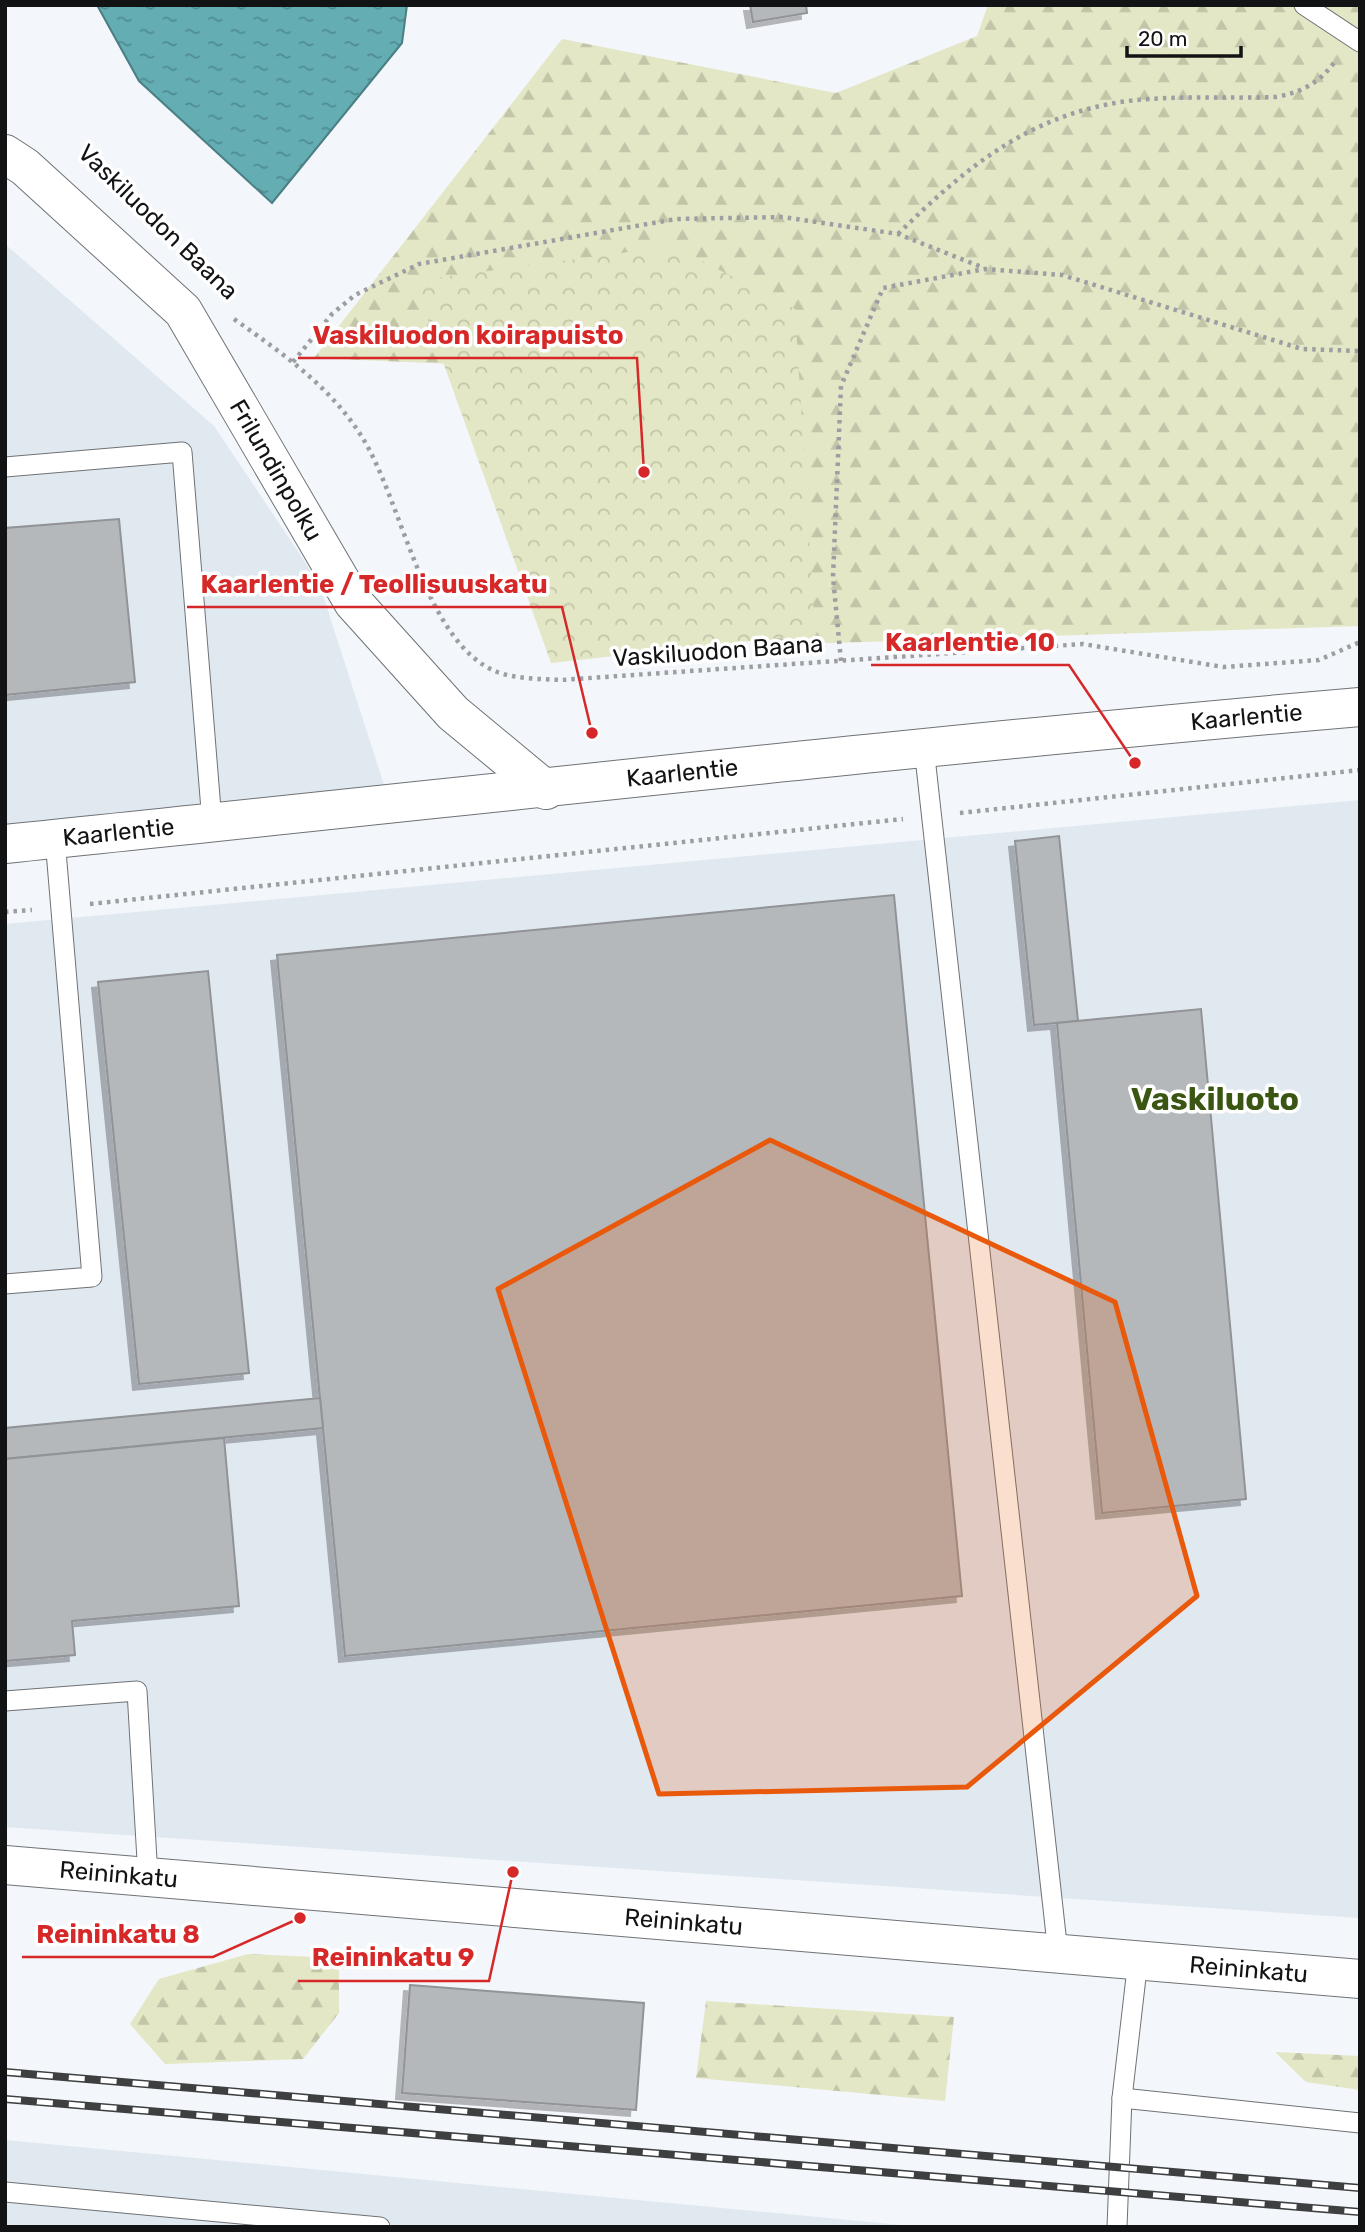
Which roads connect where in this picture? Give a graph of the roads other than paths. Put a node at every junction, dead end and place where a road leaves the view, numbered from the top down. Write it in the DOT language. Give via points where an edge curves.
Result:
graph roads {
  1 [pos="1304,5"];
  2 [pos="1356,40"];
  3 [pos="5,154"];
  4 [pos="5,467"];
  5 [pos="1360,707"];
  6 [pos="924,748"];
  7 [pos="545,790"];
  8 [pos="212,822"];
  9 [pos="55,839"];
  10 [pos="5,844"];
  11 [pos="5,1284"];
  12 [pos="5,1701"];
  13 [pos="5,1865"];
  14 [pos="148,1877"];
  15 [pos="1058,1953"];
  16 [pos="1138,1960"];
  17 [pos="1360,1979"];
  18 [pos="1122,2098"];
  19 [pos="1360,2123"];
  20 [pos="5,2192"];
  21 [pos="380,2227"];
  22 [pos="1117,2227"];
  1 -- 2 [label="lane"];
  3 -- 7 [label="street, Frilundinpolku" via="26,167 183,311 353,602 453,713"];
  4 -- 8 [label="lane" via="181,452"];
  5 -- 6 [label="street, Kaarlentie"];
  6 -- 7 [label="street, Kaarlentie"];
  6 -- 15 [label="lane"];
  7 -- 8 [label="street, Kaarlentie"];
  8 -- 9 [label="street, Kaarlentie"];
  9 -- 10 [label="street, Kaarlentie"];
  9 -- 11 [label="lane" via="92,1277"];
  12 -- 14 [label="lane" via="136,1691"];
  13 -- 14 [label="street, Reininkatu"];
  14 -- 15 [label="street, Reininkatu"];
  15 -- 16 [label="street, Reininkatu"];
  16 -- 17 [label="street, Reininkatu"];
  16 -- 18 [label="lane"];
  18 -- 19 [label="lane"];
  18 -- 22 [label="lane"];
  20 -- 21 [label="lane"];
}
